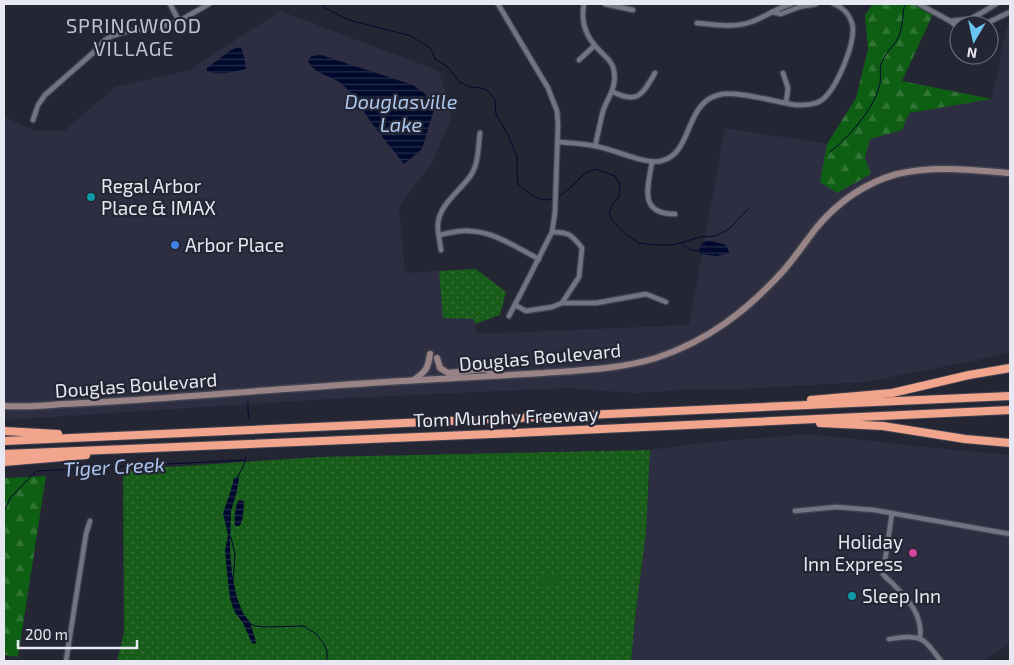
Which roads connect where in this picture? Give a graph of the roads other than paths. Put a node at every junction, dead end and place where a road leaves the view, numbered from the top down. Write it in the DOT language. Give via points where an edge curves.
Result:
graph roads {
  1 [pos="170,4"];
  2 [pos="209,4"];
  3 [pos="498,4"];
  4 [pos="584,4"];
  5 [pos="605,4"];
  6 [pos="788,4"];
  7 [pos="816,4"];
  8 [pos="834,4"];
  9 [pos="919,4"];
  10 [pos="996,4"];
  11 [pos="632,10"];
  12 [pos="772,12"];
  13 [pos="977,15"];
  14 [pos="949,20"];
  15 [pos="179,21"];
  16 [pos="697,23"];
  17 [pos="594,46"];
  18 [pos="579,60"];
  19 [pos="655,73"];
  20 [pos="783,74"];
  21 [pos="612,92"];
  22 [pos="786,104"];
  23 [pos="33,120"];
  24 [pos="480,133"];
  25 [pos="558,142"];
  26 [pos="595,146"];
  27 [pos="652,162"];
  28 [pos="1010,173"];
  29 [pos="675,214"];
  30 [pos="552,232"];
  31 [pos="439,235"];
  32 [pos="441,250"];
  33 [pos="539,259"];
  34 [pos="666,302"];
  35 [pos="562,303"];
  36 [pos="515,306"];
  37 [pos="509,316"];
  38 [pos="430,354"];
  39 [pos="437,358"];
  40 [pos="1010,368"];
  41 [pos="504,375"];
  42 [pos="413,381"];
  43 [pos="1010,396"];
  44 [pos="4,406"];
  45 [pos="699,410"];
  46 [pos="1010,410"];
  47 [pos="780,421"];
  48 [pos="4,431"];
  49 [pos="103,436"];
  50 [pos="4,441"];
  51 [pos="1010,443"];
  52 [pos="190,446"];
  53 [pos="4,454"];
  54 [pos="4,462"];
  55 [pos="795,511"];
  56 [pos="892,513"];
  57 [pos="90,521"];
  58 [pos="1010,534"];
  59 [pos="920,638"];
  60 [pos="889,639"];
  61 [pos="66,661"];
  62 [pos="941,661"];
  1 -- 15 [label="street"];
  2 -- 15 [label="street"];
  3 -- 25 [label="street" via="552,98 557,111"];
  4 -- 17 [label="street" via="584,26"];
  5 -- 11 [label="street"];
  6 -- 12 [label="street"];
  7 -- 12 [label="street" via="781,14"];
  8 -- 22 [label="street" via="847,14 853,30 840,77 815,104"];
  9 -- 14 [label="street"];
  10 -- 13 [label="street"];
  12 -- 16 [label="street" via="740,25"];
  15 -- 23 [label="street" via="125,32 105,40 45,95"];
  17 -- 18 [label="street"];
  17 -- 21 [label="street" via="612,64 615,75"];
  19 -- 21 [label="street" via="642,94 635,98"];
  20 -- 22 [label="street" via="788,88"];
  21 -- 26 [label="street" via="603,111"];
  22 -- 27 [label="street" via="744,95 723,94 711,98 695,113 674,156"];
  24 -- 31 [label="street" via="472,174 439,216"];
  25 -- 26 [label="street"];
  25 -- 30 [label="street"];
  26 -- 27 [label="street"];
  27 -- 29 [label="street" via="647,196 655,210"];
  28 -- 41 [label="main road, Douglas Boulevard" via="940,169 913,171 882,179 836,207 750,304 728,322 691,344 656,358 605,369"];
  30 -- 33 [label="street"];
  30 -- 35 [label="street" via="570,235 582,248 580,277"];
  31 -- 32 [label="street"];
  31 -- 33 [label="street" via="469,230 485,233"];
  33 -- 36 [label="street"];
  34 -- 35 [label="street" via="646,294 596,303"];
  35 -- 36 [label="street" via="526,310"];
  36 -- 37 [label="street"];
  38 -- 42 [label="main road" via="424,373"];
  39 -- 41 [label="main road" via="440,368 448,373 484,369"];
  40 -- 45 [label="highway" via="892,393"];
  41 -- 42 [label="main road, Douglas Boulevard"];
  42 -- 44 [label="main road, Douglas Boulevard" via="118,402"];
  43 -- 45 [label="highway, Tom Murphy Freeway"];
  45 -- 49 [label="highway, Tom Murphy Freeway"];
  46 -- 47 [label="highway, Tom Murphy Freeway"];
  47 -- 51 [label="highway" via="884,426"];
  47 -- 52 [label="highway, Tom Murphy Freeway"];
  48 -- 49 [label="highway"];
  49 -- 50 [label="highway, Tom Murphy Freeway"];
  52 -- 53 [label="highway, Tom Murphy Freeway"];
  52 -- 54 [label="highway"];
  55 -- 56 [label="street" via="855,508"];
  56 -- 58 [label="street"];
  56 -- 59 [label="street" via="883,574 914,609 921,629"];
  57 -- 61 [label="street"];
  59 -- 60 [label="street"];
  59 -- 62 [label="street"];
}
